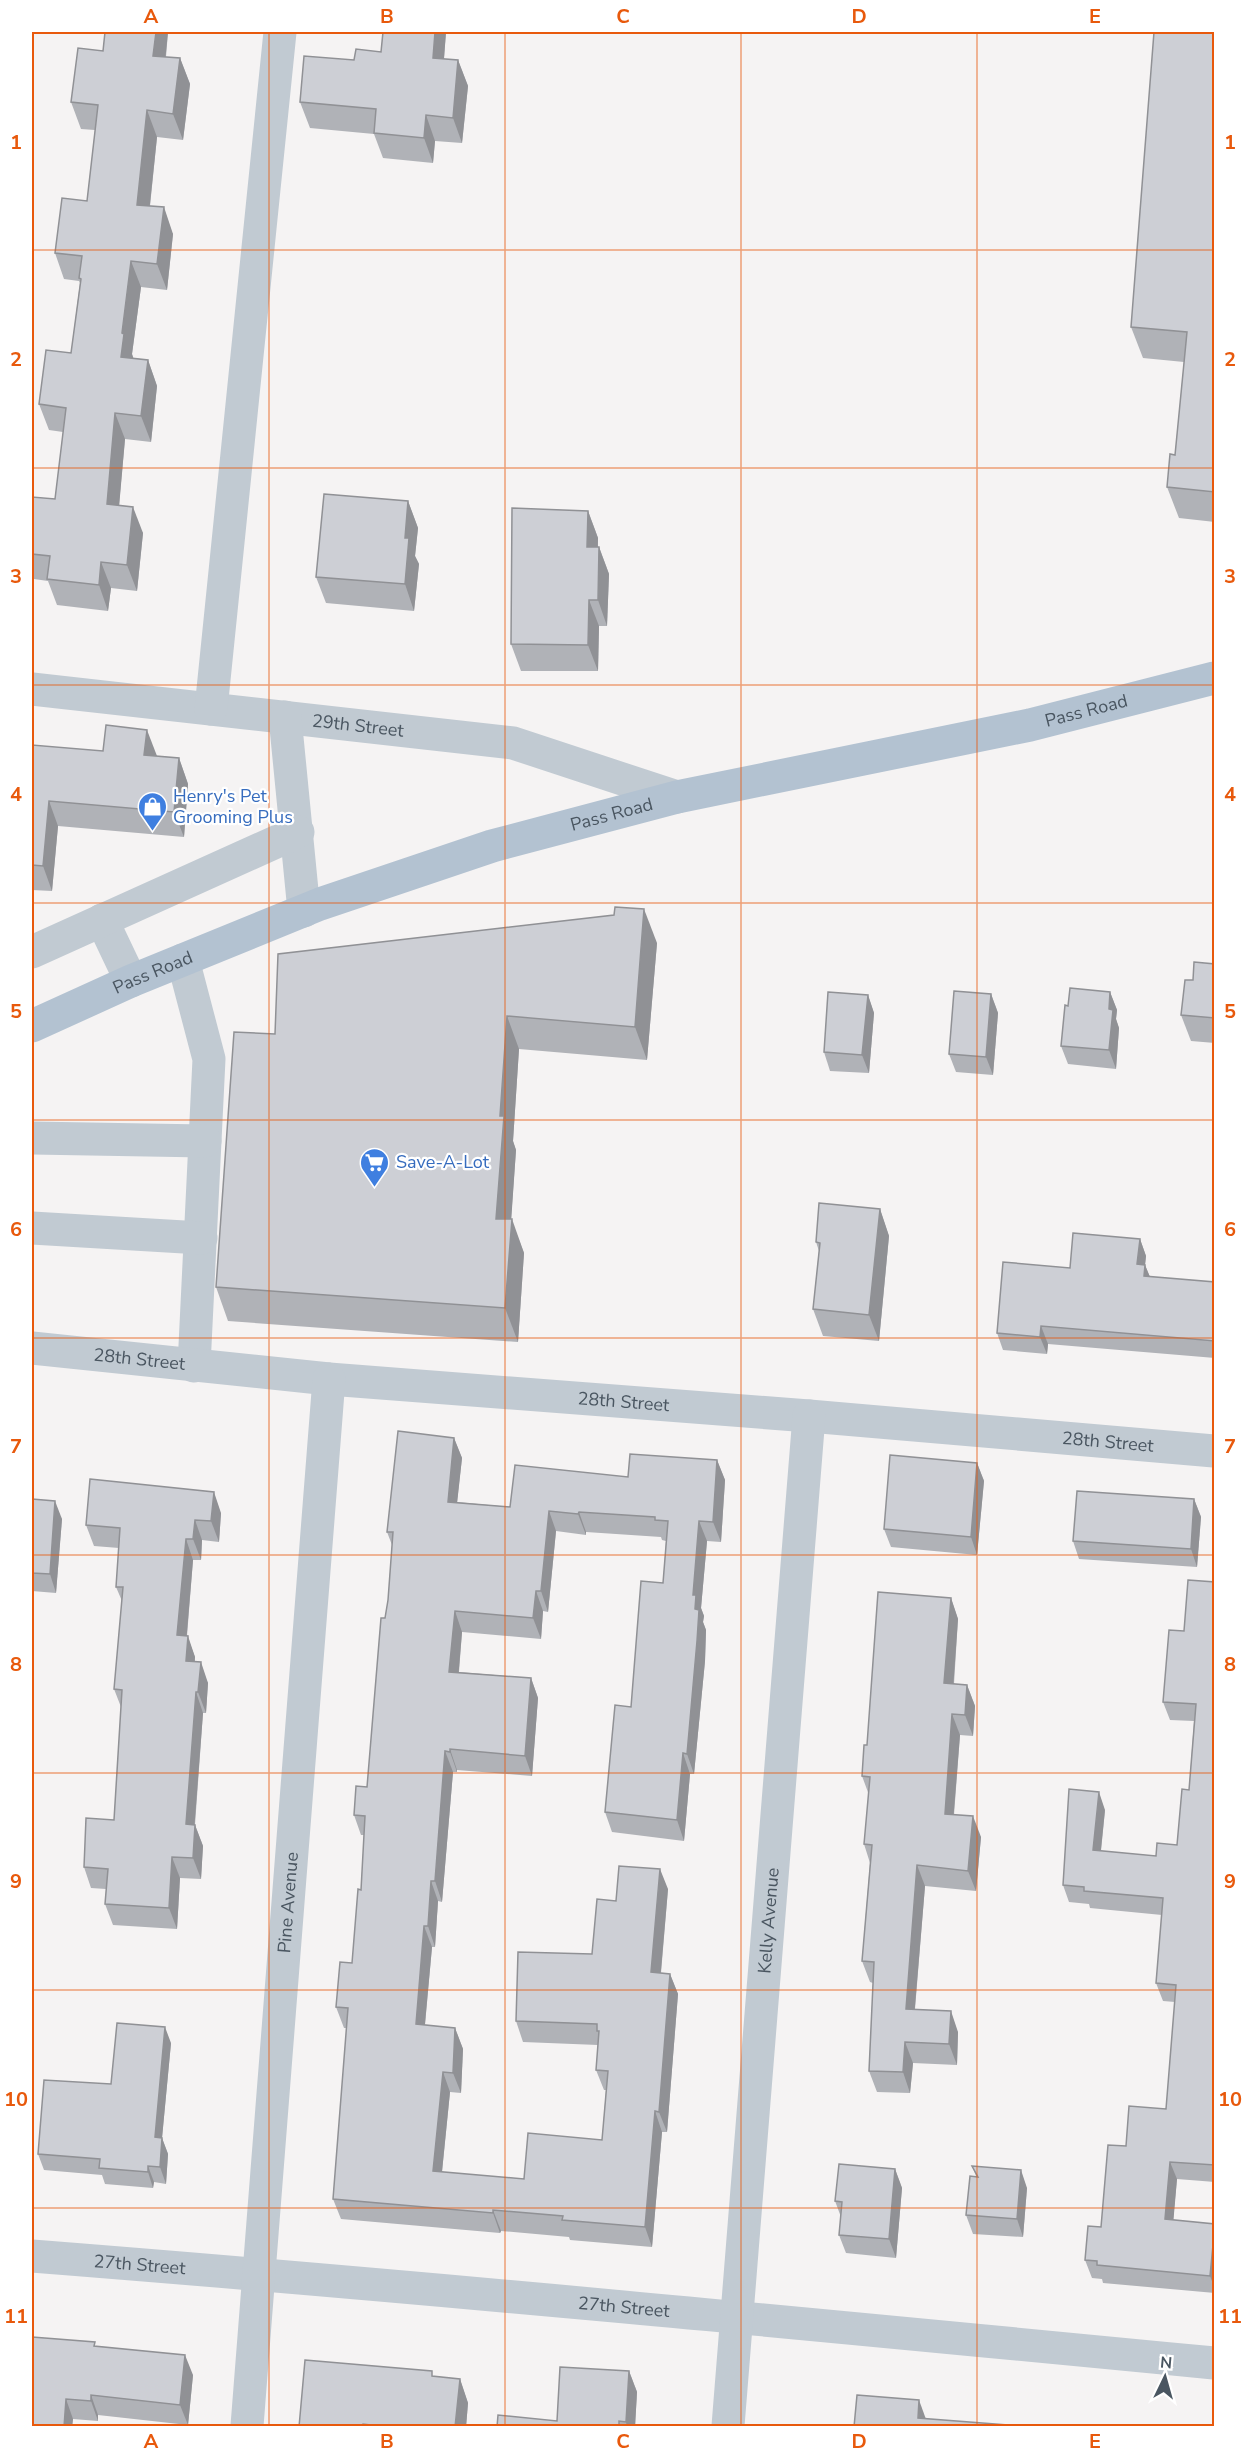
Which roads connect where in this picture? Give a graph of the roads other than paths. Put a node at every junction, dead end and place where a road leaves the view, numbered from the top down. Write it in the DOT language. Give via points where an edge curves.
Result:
graph roads {
  1 [pos="280,32"];
  2 [pos="1215,678"];
  3 [pos="32,689"];
  4 [pos="212,709"];
  5 [pos="285,717"];
  6 [pos="677,797"];
  7 [pos="298,832"];
  8 [pos="304,911"];
  9 [pos="102,920"];
  10 [pos="32,951"];
  11 [pos="183,960"];
  12 [pos="131,981"];
  13 [pos="32,1026"];
  14 [pos="32,1138"];
  15 [pos="206,1140"];
  16 [pos="32,1228"];
  17 [pos="201,1238"];
  18 [pos="32,1348"];
  19 [pos="194,1366"];
  20 [pos="329,1379"];
  21 [pos="809,1416"];
  22 [pos="1215,1451"];
  23 [pos="32,2256"];
  24 [pos="259,2274"];
  25 [pos="737,2317"];
  26 [pos="1215,2363"];
  27 [pos="247,2427"];
  28 [pos="728,2427"];
  1 -- 4 [label="street"];
  2 -- 6 [label="main road, Pass Road" via="1030,725"];
  3 -- 4 [label="street, 29th Street"];
  4 -- 5 [label="street, 29th Street"];
  5 -- 6 [label="street, 29th Street" via="513,743"];
  5 -- 7 [label="street"];
  6 -- 8 [label="main road, Pass Road" via="492,846"];
  7 -- 8 [label="street"];
  7 -- 9 [label="street"];
  8 -- 11 [label="main road, Pass Road"];
  9 -- 10 [label="street"];
  9 -- 12 [label="street"];
  11 -- 12 [label="main road, Pass Road"];
  11 -- 15 [label="street" via="209,1059"];
  12 -- 13 [label="main road, Pass Road"];
  14 -- 15 [label="street"];
  15 -- 17 [label="street"];
  16 -- 17 [label="street"];
  17 -- 19 [label="street"];
  18 -- 19 [label="street, 28th Street"];
  19 -- 20 [label="street, 28th Street"];
  20 -- 21 [label="street, 28th Street"];
  20 -- 24 [label="street, Pine Avenue"];
  21 -- 22 [label="street, 28th Street"];
  21 -- 25 [label="street, Kelly Avenue"];
  23 -- 24 [label="street, 27th Street"];
  24 -- 25 [label="street, 27th Street"];
  24 -- 27 [label="street, Pine Avenue"];
  25 -- 26 [label="street, 27th Street"];
  25 -- 28 [label="street, Kelly Avenue"];
}
